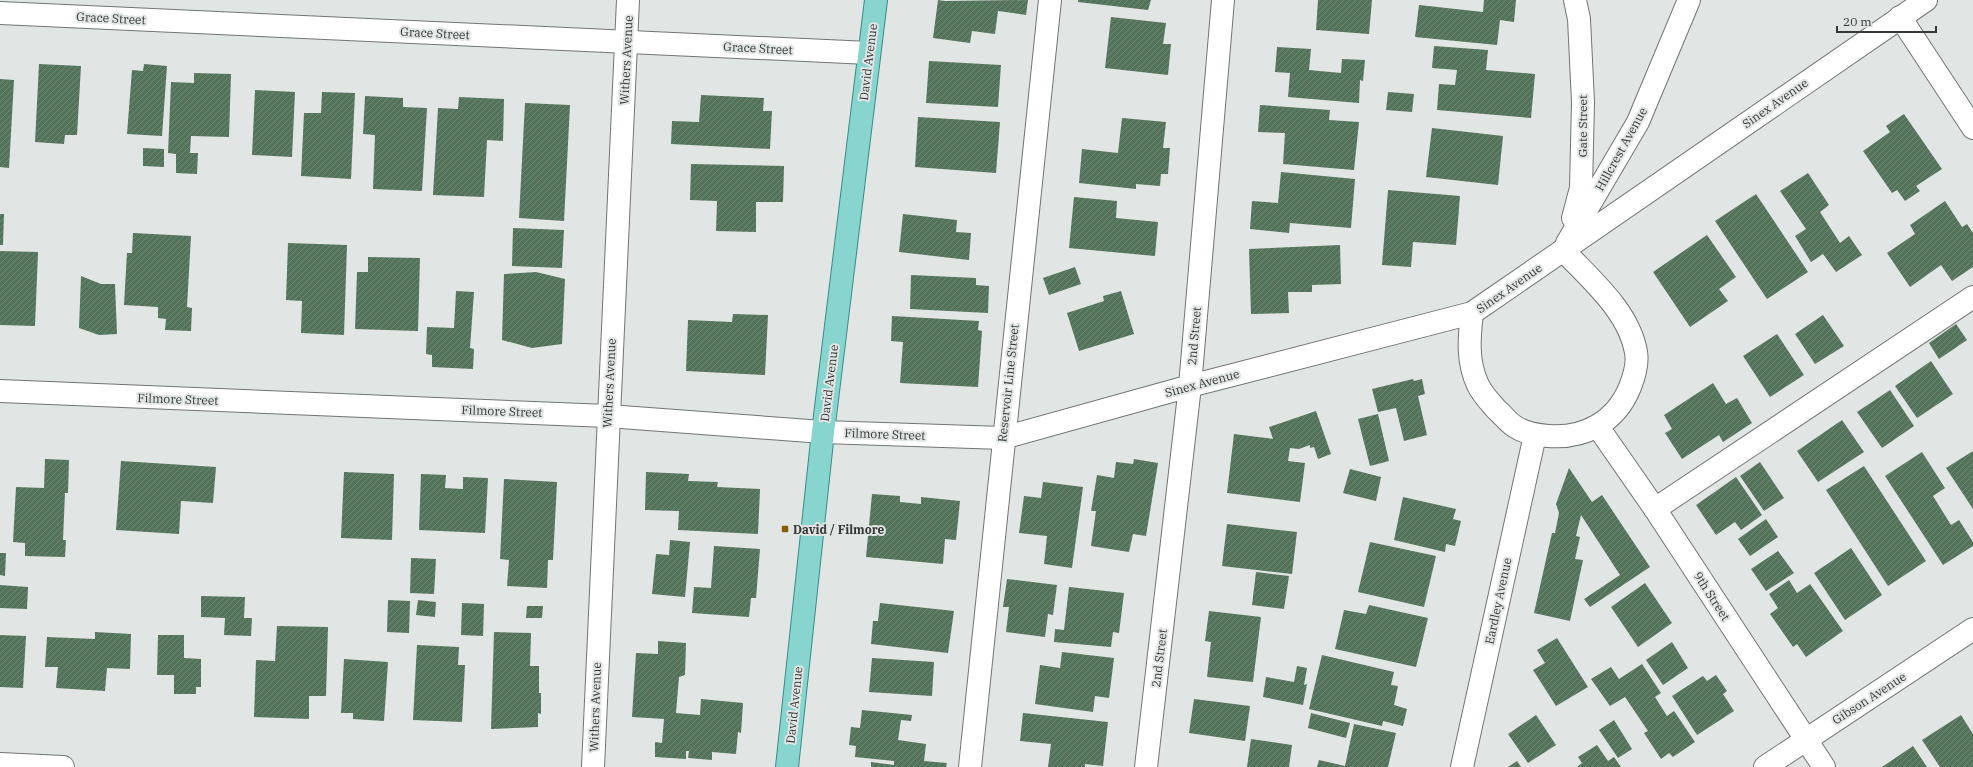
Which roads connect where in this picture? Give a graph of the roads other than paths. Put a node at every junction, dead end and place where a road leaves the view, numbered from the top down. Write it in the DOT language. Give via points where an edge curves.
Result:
graph roads {
  1 [pos="628,0"];
  2 [pos="876,0"];
  3 [pos="1050,0"];
  4 [pos="1223,0"];
  5 [pos="1575,0"];
  6 [pos="1690,0"];
  7 [pos="1926,0"];
  8 [pos="0,13"];
  9 [pos="1900,17"];
  10 [pos="627,42"];
  11 [pos="869,53"];
  12 [pos="1973,128"];
  13 [pos="1563,250"];
  14 [pos="1973,298"];
  15 [pos="1472,313"];
  16 [pos="1190,386"];
  17 [pos="0,391"];
  18 [pos="608,416"];
  19 [pos="1598,427"];
  20 [pos="823,432"];
  21 [pos="1535,435"];
  22 [pos="1003,438"];
  23 [pos="1655,510"];
  24 [pos="1973,629"];
  25 [pos="1806,740"];
  26 [pos="0,764"];
  27 [pos="63,767"];
  28 [pos="593,767"];
  29 [pos="787,767"];
  30 [pos="970,767"];
  31 [pos="1146,767"];
  32 [pos="1462,767"];
  33 [pos="1765,767"];
  34 [pos="1824,767"];
  1 -- 10 [label="street, Withers Avenue"];
  2 -- 11 [label="main road, David Avenue"];
  3 -- 22 [label="street, Reservoir Line Street"];
  4 -- 16 [label="street, 2nd Street"];
  5 -- 13 [label="street, Gate Street" via="1579,19 1583,102 1582,188"];
  6 -- 13 [label="street, Hillcrest Avenue" via="1638,122"];
  7 -- 9 [label="street, Sinex Avenue"];
  8 -- 10 [label="street, Grace Street"];
  9 -- 12 [label="street"];
  9 -- 13 [label="street, Sinex Avenue"];
  10 -- 11 [label="street, Grace Street"];
  10 -- 18 [label="street, Withers Avenue"];
  11 -- 20 [label="main road, David Avenue"];
  13 -- 15 [label="street, Sinex Avenue"];
  13 -- 19 [label="street" via="1615,306 1630,333 1636,353 1634,375 1627,394 1614,414"];
  14 -- 23 [label="street"];
  15 -- 16 [label="street, Sinex Avenue"];
  15 -- 21 [label="street" via="1469,340 1472,366 1478,386 1514,426"];
  16 -- 22 [label="street, Sinex Avenue"];
  16 -- 31 [label="street, 2nd Street"];
  17 -- 18 [label="street, Filmore Street"];
  18 -- 20 [label="street, Filmore Street"];
  18 -- 28 [label="street, Withers Avenue"];
  19 -- 21 [label="street" via="1579,435"];
  19 -- 23 [label="street, 9th Street"];
  20 -- 22 [label="street, Filmore Street"];
  20 -- 29 [label="main road, David Avenue"];
  21 -- 32 [label="street, Eardley Avenue"];
  22 -- 30 [label="street, Reservoir Line Street"];
  23 -- 25 [label="street, 9th Street"];
  24 -- 25 [label="street, Gibson Avenue"];
  25 -- 33 [label="street, Gibson Avenue"];
  25 -- 34 [label="street, 9th Street"];
  26 -- 27 [label="street"];
}
